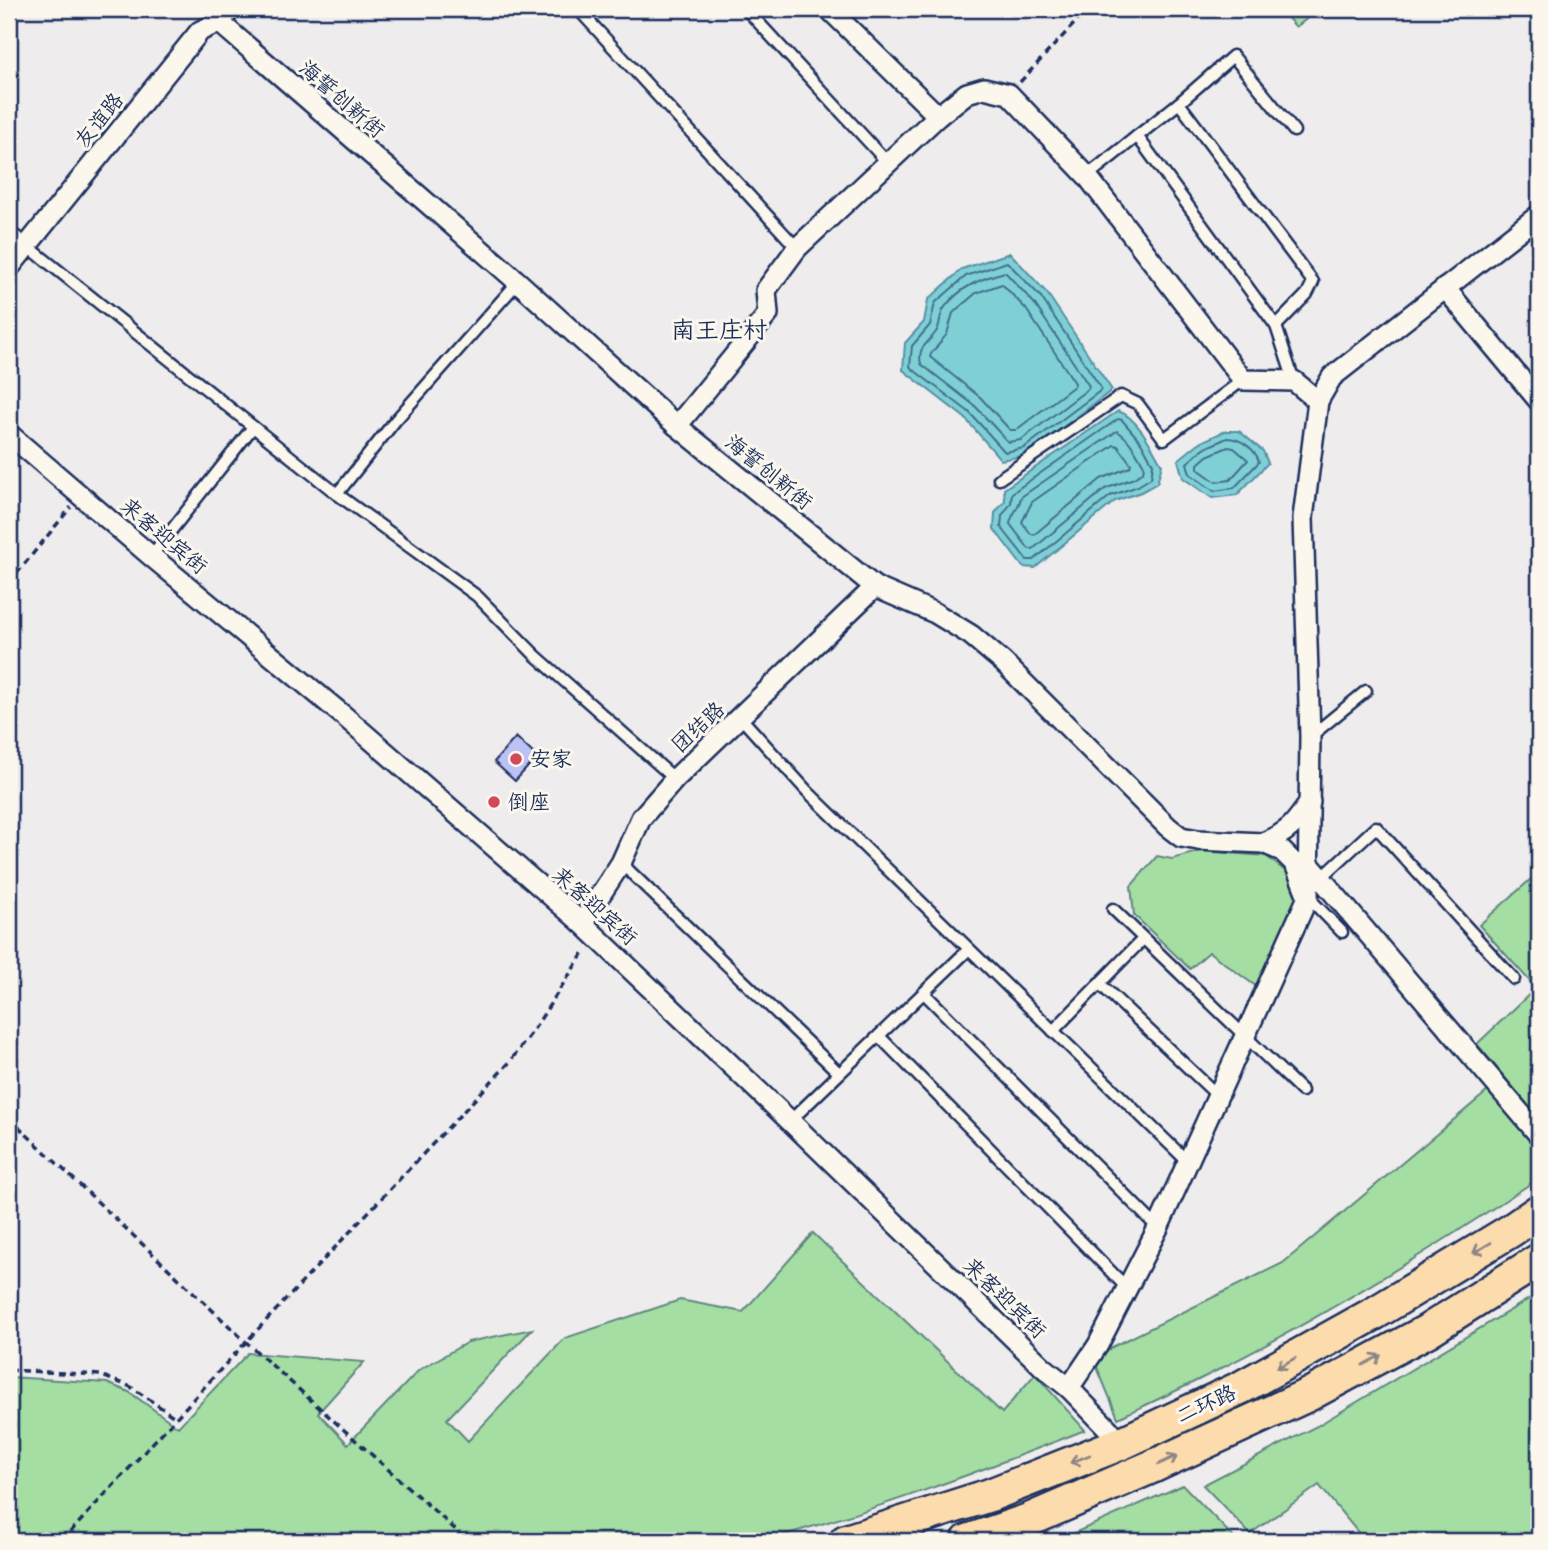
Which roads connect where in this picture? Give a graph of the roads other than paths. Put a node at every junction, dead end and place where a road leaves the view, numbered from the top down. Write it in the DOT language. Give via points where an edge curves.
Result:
graph roads {
  1 [pos="578,9"];
  2 [pos="746,9"];
  3 [pos="829,9"];
  4 [pos="225,15"];
  5 [pos="1179,103"];
  6 [pos="938,116"];
  7 [pos="1294,131"];
  8 [pos="1137,136"];
  9 [pos="888,163"];
  10 [pos="1087,176"];
  11 [pos="1539,215"];
  12 [pos="9,231"];
  13 [pos="27,245"];
  14 [pos="797,248"];
  15 [pos="9,268"];
  16 [pos="518,282"];
  17 [pos="1445,288"];
  18 [pos="1276,327"];
  19 [pos="1243,380"];
  20 [pos="1294,381"];
  21 [pos="1318,401"];
  22 [pos="1539,401"];
  23 [pos="253,426"];
  24 [pos="677,426"];
  25 [pos="9,433"];
  26 [pos="999,479"];
  27 [pos="337,494"];
  28 [pos="151,556"];
  29 [pos="875,587"];
  30 [pos="1366,691"];
  31 [pos="741,718"];
  32 [pos="1310,736"];
  33 [pos="676,779"];
  34 [pos="1310,802"];
  35 [pos="1263,843"];
  36 [pos="621,863"];
  37 [pos="1315,870"];
  38 [pos="1308,897"];
  39 [pos="1113,909"];
  40 [pos="588,930"];
  41 [pos="1342,932"];
  42 [pos="1143,939"];
  43 [pos="970,949"];
  44 [pos="1514,979"];
  45 [pos="1099,983"];
  46 [pos="924,993"];
  47 [pos="1053,1031"];
  48 [pos="879,1036"];
  49 [pos="1246,1036"];
  50 [pos="839,1073"];
  51 [pos="1302,1091"];
  52 [pos="1217,1096"];
  53 [pos="790,1121"];
  54 [pos="1539,1135"];
  55 [pos="1187,1161"];
  56 [pos="1539,1211"];
  57 [pos="1158,1228"];
  58 [pos="1539,1261"];
  59 [pos="1128,1289"];
  60 [pos="1069,1388"];
  61 [pos="1122,1443"];
  62 [pos="1026,1531"];
  63 [pos="846,1541"];
  64 [pos="968,1541"];
  1 -- 14 [label="lane"];
  2 -- 9 [label="lane"];
  3 -- 6 [label="street"];
  4 -- 13 [label="street, 友谊路" via="200,31"];
  4 -- 16 [label="street, 海誓创新街"];
  5 -- 7 [label="lane" via="1233,56"];
  5 -- 8 [label="lane"];
  5 -- 18 [label="lane" via="1313,282 1307,295"];
  6 -- 9 [label="street"];
  6 -- 10 [label="street" via="967,93 984,88 1009,94"];
  8 -- 10 [label="lane"];
  8 -- 18 [label="lane"];
  9 -- 14 [label="street"];
  10 -- 19 [label="street"];
  11 -- 17 [label="street"];
  12 -- 13 [label="lane"];
  13 -- 15 [label="street, 友谊路"];
  13 -- 23 [label="lane"];
  14 -- 24 [label="street" via="766,290 768,314"];
  16 -- 24 [label="street, 海誓创新街"];
  16 -- 27 [label="lane"];
  17 -- 21 [label="street" via="1332,377"];
  17 -- 22 [label="street"];
  18 -- 20 [label="lane"];
  19 -- 20 [label="street"];
  19 -- 26 [label="lane" via="1164,439 1138,404 1121,396"];
  20 -- 21 [label="street"];
  21 -- 32 [label="street" via="1303,517"];
  23 -- 27 [label="lane"];
  23 -- 28 [label="lane"];
  24 -- 29 [label="street, 海誓创新街"];
  25 -- 28 [label="street, 来客迎宾街"];
  27 -- 33 [label="lane" via="477,596 535,655"];
  28 -- 40 [label="street, 来客迎宾街" via="344,716"];
  29 -- 31 [label="street, 团结路"];
  29 -- 35 [label="street, 海誓创新街" via="935,613 971,635 1181,838"];
  30 -- 32 [label="lane"];
  31 -- 33 [label="street, 团结路"];
  31 -- 43 [label="lane" via="807,791"];
  32 -- 34 [label="street"];
  33 -- 36 [label="street, 团结路" via="641,818"];
  34 -- 35 [label="street" via="1296,823"];
  34 -- 37 [label="street"];
  35 -- 38 [label="street, 海誓创新街" via="1282,851 1295,864"];
  36 -- 40 [label="street, 团结路"];
  36 -- 50 [label="lane"];
  37 -- 38 [label="street"];
  37 -- 44 [label="lane" via="1377,827"];
  37 -- 54 [label="street"];
  38 -- 41 [label="lane"];
  38 -- 49 [label="street"];
  39 -- 42 [label="lane"];
  40 -- 53 [label="street, 来客迎宾街"];
  42 -- 45 [label="lane"];
  42 -- 49 [label="lane"];
  43 -- 46 [label="lane"];
  43 -- 47 [label="lane"];
  45 -- 47 [label="lane"];
  45 -- 52 [label="lane"];
  46 -- 48 [label="lane"];
  46 -- 57 [label="lane"];
  47 -- 55 [label="lane"];
  48 -- 50 [label="lane"];
  48 -- 59 [label="lane"];
  49 -- 51 [label="lane"];
  49 -- 52 [label="street"];
  50 -- 53 [label="lane"];
  52 -- 55 [label="street"];
  53 -- 60 [label="street, 来客迎宾街"];
  55 -- 57 [label="street"];
  56 -- 61 [label="main road, 二环路, one-way" via="1375,1313 1242,1387"];
  57 -- 59 [label="street"];
  62 -- 58 [label="main road, 二环路, one-way" via="1310,1394 1427,1331"];
  59 -- 60 [label="street"];
  60 -- 61 [label="street, 来客迎宾街"];
  61 -- 63 [label="main road, 二环路, one-way" via="990,1495"];
  62 -- 64 [label="main road, 二环路"];
}
